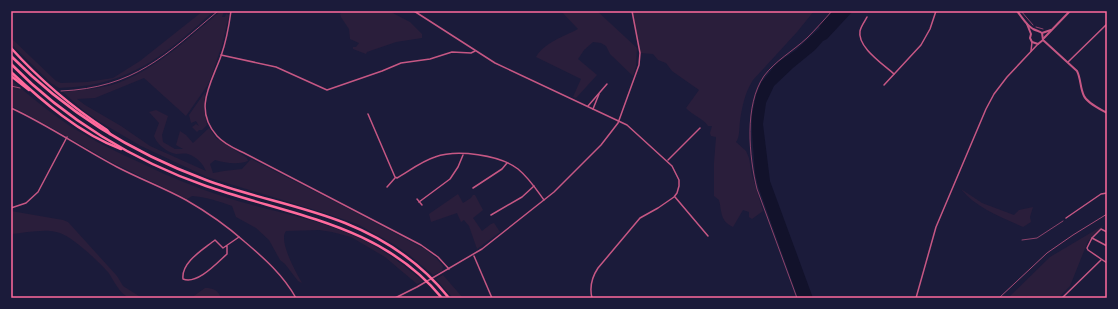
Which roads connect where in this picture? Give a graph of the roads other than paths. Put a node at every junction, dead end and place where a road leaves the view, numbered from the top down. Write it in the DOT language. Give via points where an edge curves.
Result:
graph roads {
  1 [pos="231,11"];
  2 [pos="414,11"];
  3 [pos="632,11"];
  4 [pos="936,11"];
  5 [pos="1017,11"];
  6 [pos="1070,11"];
  7 [pos="867,17"];
  8 [pos="1027,24"];
  9 [pos="1107,24"];
  10 [pos="1052,30"];
  11 [pos="1036,31"];
  12 [pos="1042,33"];
  13 [pos="1031,34"];
  14 [pos="1043,39"];
  15 [pos="1032,42"];
  16 [pos="1038,44"];
  17 [pos="11,48"];
  18 [pos="475,51"];
  19 [pos="1031,51"];
  20 [pos="221,55"];
  21 [pos="11,56"];
  22 [pos="1068,62"];
  23 [pos="11,64"];
  24 [pos="11,72"];
  25 [pos="894,74"];
  26 [pos="11,76"];
  27 [pos="607,84"];
  28 [pos="884,85"];
  29 [pos="600,92"];
  30 [pos="33,93"];
  31 [pos="588,106"];
  32 [pos="11,108"];
  33 [pos="593,109"];
  34 [pos="1107,113"];
  35 [pos="368,114"];
  36 [pos="618,120"];
  37 [pos="700,128"];
  38 [pos="112,136"];
  39 [pos="67,137"];
  40 [pos="127,151"];
  41 [pos="463,154"];
  42 [pos="668,160"];
  43 [pos="507,162"];
  44 [pos="396,178"];
  45 [pos="534,186"];
  46 [pos="388,187"];
  47 [pos="473,188"];
  48 [pos="1106,193"];
  49 [pos="675,197"];
  50 [pos="417,199"];
  51 [pos="544,200"];
  52 [pos="419,202"];
  53 [pos="422,205"];
  54 [pos="11,208"];
  55 [pos="492,215"];
  56 [pos="1066,218"];
  57 [pos="1107,232"];
  58 [pos="708,236"];
  59 [pos="239,237"];
  60 [pos="1092,238"];
  61 [pos="227,246"];
  62 [pos="1107,246"];
  63 [pos="473,255"];
  64 [pos="1101,260"];
  65 [pos="1107,263"];
  66 [pos="449,269"];
  67 [pos="296,298"];
  68 [pos="395,298"];
  69 [pos="442,298"];
  70 [pos="449,298"];
  71 [pos="492,298"];
  72 [pos="592,298"];
  73 [pos="916,298"];
  74 [pos="1062,298"];
  1 -- 20 [label="street"];
  2 -- 18 [label="street"];
  3 -- 36 [label="street" via="640,59 636,76"];
  4 -- 25 [label="street" via="921,45"];
  5 -- 8 [label="street"];
  6 -- 10 [label="street"];
  7 -- 25 [label="street" via="860,30 862,44"];
  8 -- 11 [label="street"];
  8 -- 13 [label="street"];
  9 -- 22 [label="street"];
  10 -- 12 [label="street"];
  10 -- 14 [label="street"];
  11 -- 12 [label="street"];
  11 -- 13 [label="street"];
  12 -- 14 [label="street"];
  13 -- 15 [label="street"];
  14 -- 16 [label="street"];
  14 -- 22 [label="street"];
  15 -- 16 [label="street"];
  15 -- 19 [label="street"];
  16 -- 19 [label="street"];
  17 -- 38 [label="highway" via="57,92"];
  18 -- 20 [label="street" via="452,52 430,59 401,63 327,90 276,66"];
  18 -- 31 [label="street" via="509,70"];
  19 -- 73 [label="street" via="1007,77 986,109 936,227"];
  20 -- 66 [label="street" via="207,90 205,103 207,118 218,138 421,246 438,257"];
  21 -- 38 [label="highway" via="59,99"];
  22 -- 34 [label="street" via="1080,76 1086,100"];
  23 -- 40 [label="highway" via="72,116"];
  24 -- 30 [label="highway"];
  25 -- 28 [label="street"];
  26 -- 30 [label="highway"];
  27 -- 29 [label="street"];
  29 -- 31 [label="street"];
  29 -- 33 [label="street"];
  30 -- 40 [label="highway" via="90,134"];
  31 -- 33 [label="street"];
  32 -- 39 [label="street"];
  33 -- 36 [label="street"];
  35 -- 44 [label="street"];
  36 -- 42 [label="street"];
  36 -- 51 [label="street" via="595,152"];
  37 -- 42 [label="street"];
  38 -- 70 [label="highway" via="148,156 196,177 320,214 365,232 406,256"];
  39 -- 54 [label="street" via="38,192 26,203"];
  39 -- 59 [label="street" via="127,172 194,204"];
  40 -- 69 [label="highway" via="206,186 319,220 363,237 403,261"];
  41 -- 43 [label="street"];
  41 -- 44 [label="street" via="434,157"];
  41 -- 52 [label="street" via="450,180"];
  42 -- 49 [label="street" via="679,180"];
  43 -- 45 [label="street"];
  43 -- 47 [label="street" via="502,169"];
  44 -- 46 [label="street"];
  45 -- 51 [label="street"];
  45 -- 55 [label="street" via="522,197"];
  48 -- 56 [label="street" via="1100,194"];
  49 -- 58 [label="street"];
  49 -- 72 [label="street" via="640,218 598,268 591,284"];
  50 -- 52 [label="street"];
  51 -- 63 [label="street"];
  52 -- 53 [label="street"];
  57 -- 60 [label="street" via="1101,229"];
  59 -- 61 [label="street"];
  59 -- 67 [label="street" via="275,268"];
  60 -- 62 [label="street"];
  60 -- 64 [label="street" via="1087,248"];
  61 -- 61 [label="street" via="227,254 200,277 191,280 183,278 188,263 214,240 223,248"];
  63 -- 66 [label="street"];
  63 -- 71 [label="street"];
  64 -- 65 [label="street"];
  64 -- 74 [label="street"];
  66 -- 68 [label="street"];
}
